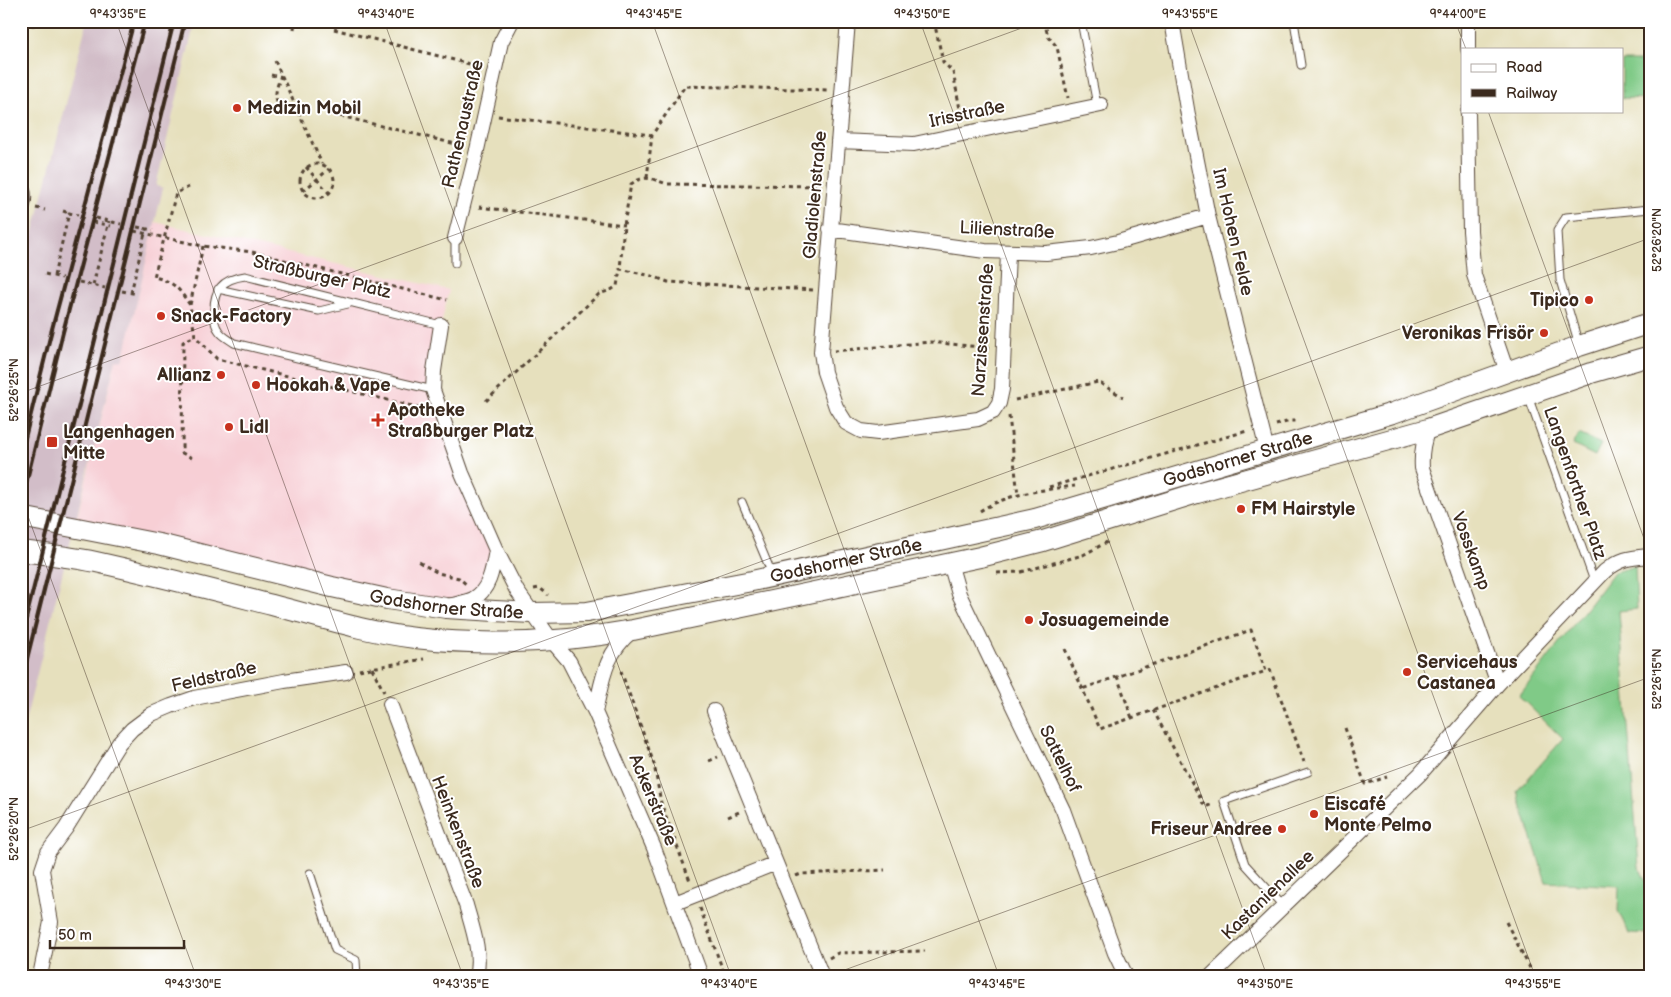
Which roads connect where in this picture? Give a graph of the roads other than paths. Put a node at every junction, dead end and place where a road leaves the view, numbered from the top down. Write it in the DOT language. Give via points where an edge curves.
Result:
graph roads {
  1 [pos="512,21"];
  2 [pos="848,21"];
  3 [pos="1081,21"];
  4 [pos="1172,21"];
  5 [pos="1294,21"];
  6 [pos="1468,21"];
  7 [pos="1468,48"];
  8 [pos="1301,65"];
  9 [pos="1099,105"];
  10 [pos="1468,112"];
  11 [pos="838,141"];
  12 [pos="21,181"];
  13 [pos="1650,209"];
  14 [pos="21,214"];
  15 [pos="1208,216"];
  16 [pos="830,229"];
  17 [pos="455,238"];
  18 [pos="1008,253"];
  19 [pos="455,263"];
  20 [pos="218,289"];
  21 [pos="351,304"];
  22 [pos="1650,323"];
  23 [pos="441,324"];
  24 [pos="1579,346"];
  25 [pos="1650,356"];
  26 [pos="824,372"];
  27 [pos="1507,372"];
  28 [pos="433,390"];
  29 [pos="1528,395"];
  30 [pos="1428,429"];
  31 [pos="1267,450"];
  32 [pos="742,502"];
  33 [pos="21,517"];
  34 [pos="496,550"];
  35 [pos="21,551"];
  36 [pos="1650,556"];
  37 [pos="950,563"];
  38 [pos="773,577"];
  39 [pos="1594,582"];
  40 [pos="446,608"];
  41 [pos="532,613"];
  42 [pos="633,630"];
  43 [pos="552,641"];
  44 [pos="346,672"];
  45 [pos="1498,684"];
  46 [pos="390,704"];
  47 [pos="714,711"];
  48 [pos="595,712"];
  49 [pos="1308,772"];
  50 [pos="776,863"];
  51 [pos="310,873"];
  52 [pos="675,903"];
  53 [pos="1284,907"];
  54 [pos="820,970"];
  55 [pos="40,976"];
  56 [pos="356,976"];
  57 [pos="476,976"];
  58 [pos="701,976"];
  59 [pos="1126,976"];
  60 [pos="1211,976"];
  1 -- 17 [label="street, Rathenaustraße" via="501,42"];
  2 -- 11 [label="street, Gladiolenstraße"];
  3 -- 9 [label="lane"];
  4 -- 15 [label="street, Im Hohen Felde"];
  5 -- 8 [label="lane"];
  6 -- 7 [label="street"];
  9 -- 11 [label="street, Irisstraße" via="914,144"];
  10 -- 27 [label="street" via="1474,275"];
  11 -- 16 [label="street, Gladiolenstraße"];
  12 -- 14 [label="lane" via="28,191 28,198"];
  13 -- 24 [label="lane" via="1566,217 1557,231 1560,280"];
  15 -- 18 [label="street, Lilienstraße" via="1091,248"];
  15 -- 31 [label="street, Im Hohen Felde"];
  16 -- 18 [label="street, Lilienstraße"];
  16 -- 26 [label="street, Gladiolenstraße" via="821,352"];
  17 -- 19 [label="lane"];
  18 -- 26 [label="street, Narzissenstraße" via="1002,390 993,412 978,419 878,433 861,431 846,423 836,407"];
  20 -- 21 [label="lane" via="319,311"];
  20 -- 21 [label="lane, Straßburger Platz" via="225,282 245,276"];
  20 -- 28 [label="lane" via="213,301 214,319 219,332 234,343"];
  21 -- 23 [label="lane, Straßburger Platz"];
  22 -- 24 [label="main road, Godshorner Straße"];
  23 -- 28 [label="street, Straßburger Platz"];
  24 -- 27 [label="main road, Godshorner Straße"];
  25 -- 29 [label="main road, Godshorner Straße"];
  27 -- 31 [label="main road, Godshorner Straße" via="1393,413"];
  28 -- 34 [label="street, Straßburger Platz" via="462,473"];
  29 -- 30 [label="main road, Godshorner Straße"];
  29 -- 39 [label="lane, Langenforther Platz"];
  30 -- 37 [label="main road, Godshorner Straße" via="1205,491 1043,541"];
  30 -- 45 [label="street, Vosskamp" via="1421,457 1422,468"];
  31 -- 38 [label="main road, Godshorner Straße" via="1036,519"];
  32 -- 38 [label="lane"];
  33 -- 40 [label="main road, Godshorner Straße" via="159,544 387,599"];
  34 -- 40 [label="street" via="491,574 482,592 473,599"];
  34 -- 41 [label="street, Straßburger Platz"];
  35 -- 43 [label="main road, Godshorner Straße" via="94,562 329,621 414,638 480,643"];
  36 -- 39 [label="street, Kastanienallee" via="1617,561"];
  37 -- 42 [label="main road, Godshorner Straße"];
  37 -- 59 [label="street, Sattelhof" via="959,594 1063,810"];
  38 -- 41 [label="main road, Godshorner Straße" via="586,612"];
  39 -- 45 [label="street, Kastanienallee"];
  40 -- 41 [label="main road, Godshorner Straße"];
  41 -- 43 [label="street, Straßburger Platz"];
  42 -- 43 [label="main road, Godshorner Straße"];
  42 -- 48 [label="street" via="619,642 608,661"];
  43 -- 48 [label="street, Ackerstraße" via="569,661"];
  44 -- 55 [label="street, Feldstraße" via="194,698 152,714 132,729 119,743 48,852 42,870 50,922"];
  45 -- 53 [label="street, Kastanienallee" via="1420,774"];
  46 -- 57 [label="street, Heinkenstraße" via="466,905 479,965"];
  47 -- 50 [label="street"];
  48 -- 52 [label="street, Ackerstraße"];
  49 -- 53 [label="lane" via="1224,801 1245,864"];
  50 -- 52 [label="street"];
  50 -- 54 [label="street"];
  51 -- 56 [label="lane" via="336,950 356,960"];
  52 -- 58 [label="street, Ackerstraße"];
  53 -- 60 [label="street, Kastanienallee"];
}
